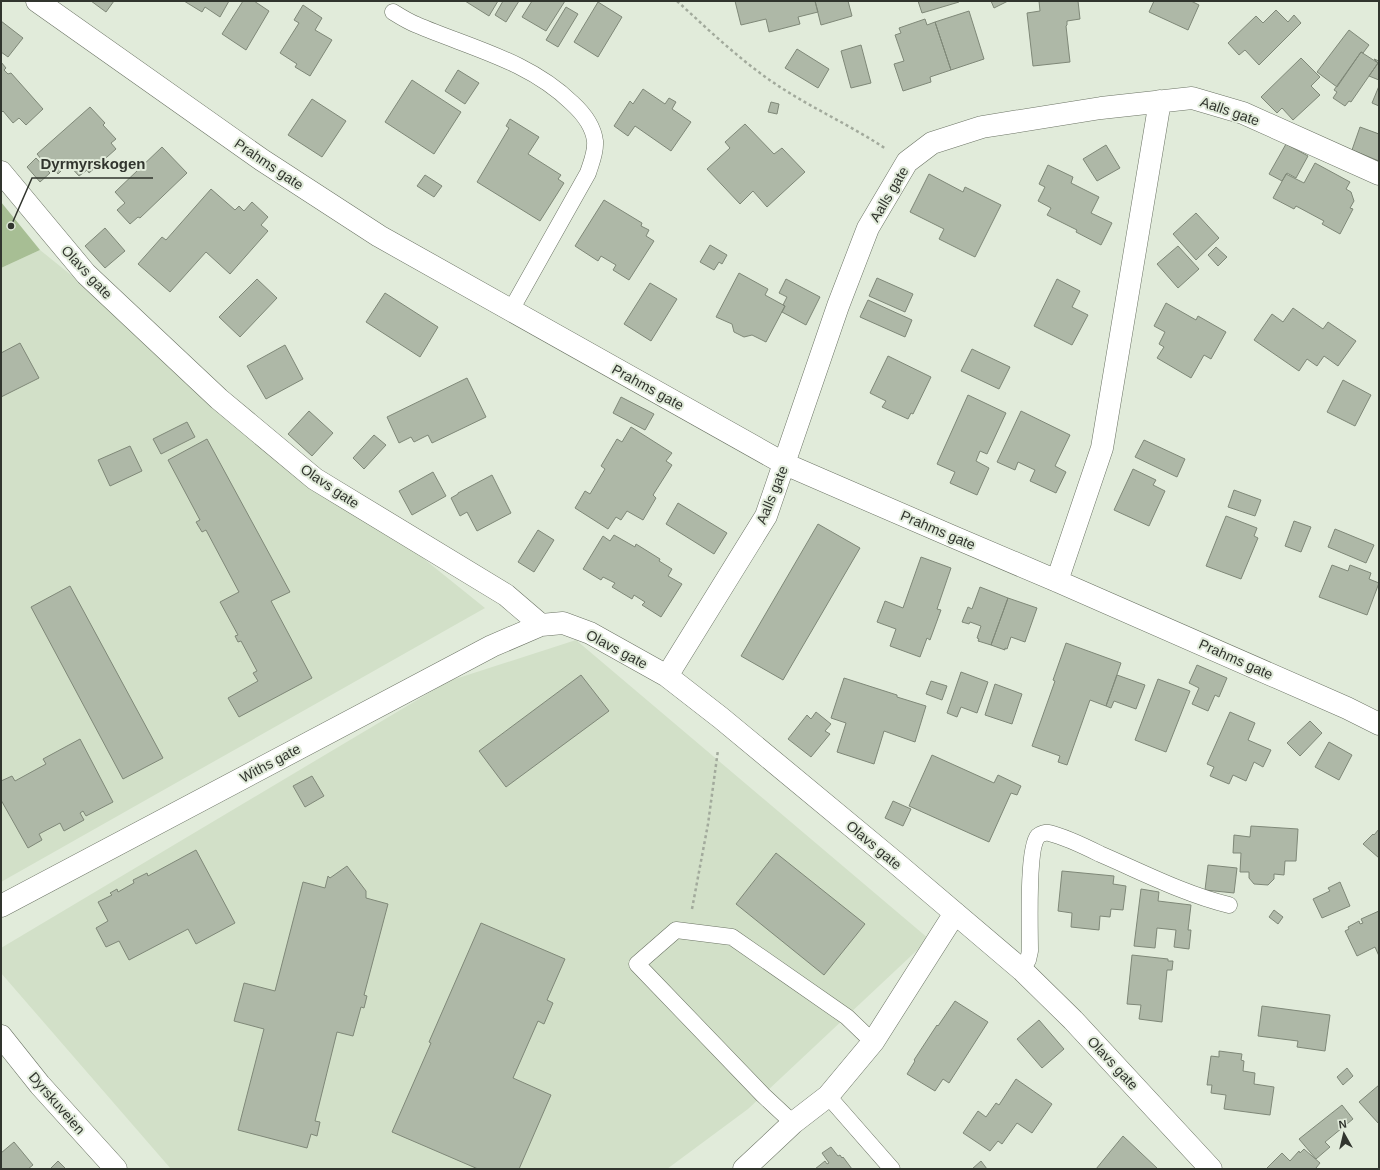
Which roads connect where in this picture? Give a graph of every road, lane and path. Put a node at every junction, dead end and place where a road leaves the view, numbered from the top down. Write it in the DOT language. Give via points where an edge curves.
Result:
graph roads {
  1 [pos="37,1"];
  2 [pos="677,1"];
  3 [pos="393,12"];
  4 [pos="1160,101"];
  5 [pos="907,162"];
  6 [pos="1,172"];
  7 [pos="1379,174"];
  8 [pos="511,310"];
  9 [pos="785,464"];
  10 [pos="1057,581"];
  11 [pos="541,625"];
  12 [pos="667,676"];
  13 [pos="721,718"];
  14 [pos="1379,724"];
  15 [pos="1229,905"];
  16 [pos="1,906"];
  17 [pos="955,913"];
  18 [pos="687,931"];
  19 [pos="1022,970"];
  20 [pos="1,1036"];
  21 [pos="873,1042"];
  22 [pos="828,1096"];
  23 [pos="793,1123"];
  24 [pos="116,1169"];
  25 [pos="744,1169"];
  26 [pos="892,1169"];
  27 [pos="1211,1169"];
  1 -- 8 [label="street, Prahms gate" via="281,173 379,236"];
  2 -- 5 [label="path" via="743,61 788,92 862,133"];
  3 -- 8 [label="lane" via="416,25 495,55 536,74 560,91 583,113 591,126 595,152 588,173"];
  4 -- 5 [label="street, Aalls gate" via="982,127 932,144"];
  4 -- 7 [label="street, Aalls gate" via="1192,98 1243,113"];
  4 -- 10 [label="street" via="1102,448"];
  5 -- 9 [label="street, Aalls gate" via="868,228 838,306"];
  6 -- 11 [label="street, Olavs gate" via="86,274 219,399 315,479 506,595"];
  8 -- 9 [label="street, Prahms gate"];
  9 -- 10 [label="street, Prahms gate"];
  9 -- 12 [label="street, Aalls gate" via="766,516"];
  10 -- 14 [label="street, Prahms gate"];
  11 -- 12 [label="street, Olavs gate" via="563,623 590,633"];
  11 -- 16 [label="street, Withs gate" via="492,646"];
  12 -- 13 [label="street, Olavs gate"];
  13 -- 17 [label="street, Olavs gate"];
  13 -- 18 [label="path" via="708,824"];
  15 -- 19 [label="lane" via="1182,890 1072,841 1048,833 1041,834 1034,847 1030,873 1030,950"];
  17 -- 19 [label="street, Olavs gate"];
  17 -- 21 [label="street"];
  18 -- 21 [label="lane" via="732,937 846,1016"];
  18 -- 23 [label="lane" via="676,930 637,964"];
  19 -- 27 [label="street, Olavs gate" via="1073,1020"];
  20 -- 24 [label="street, Dyrskuveien" via="40,1085"];
  21 -- 22 [label="street"];
  22 -- 23 [label="street"];
  22 -- 26 [label="lane"];
  23 -- 25 [label="street"];
}
